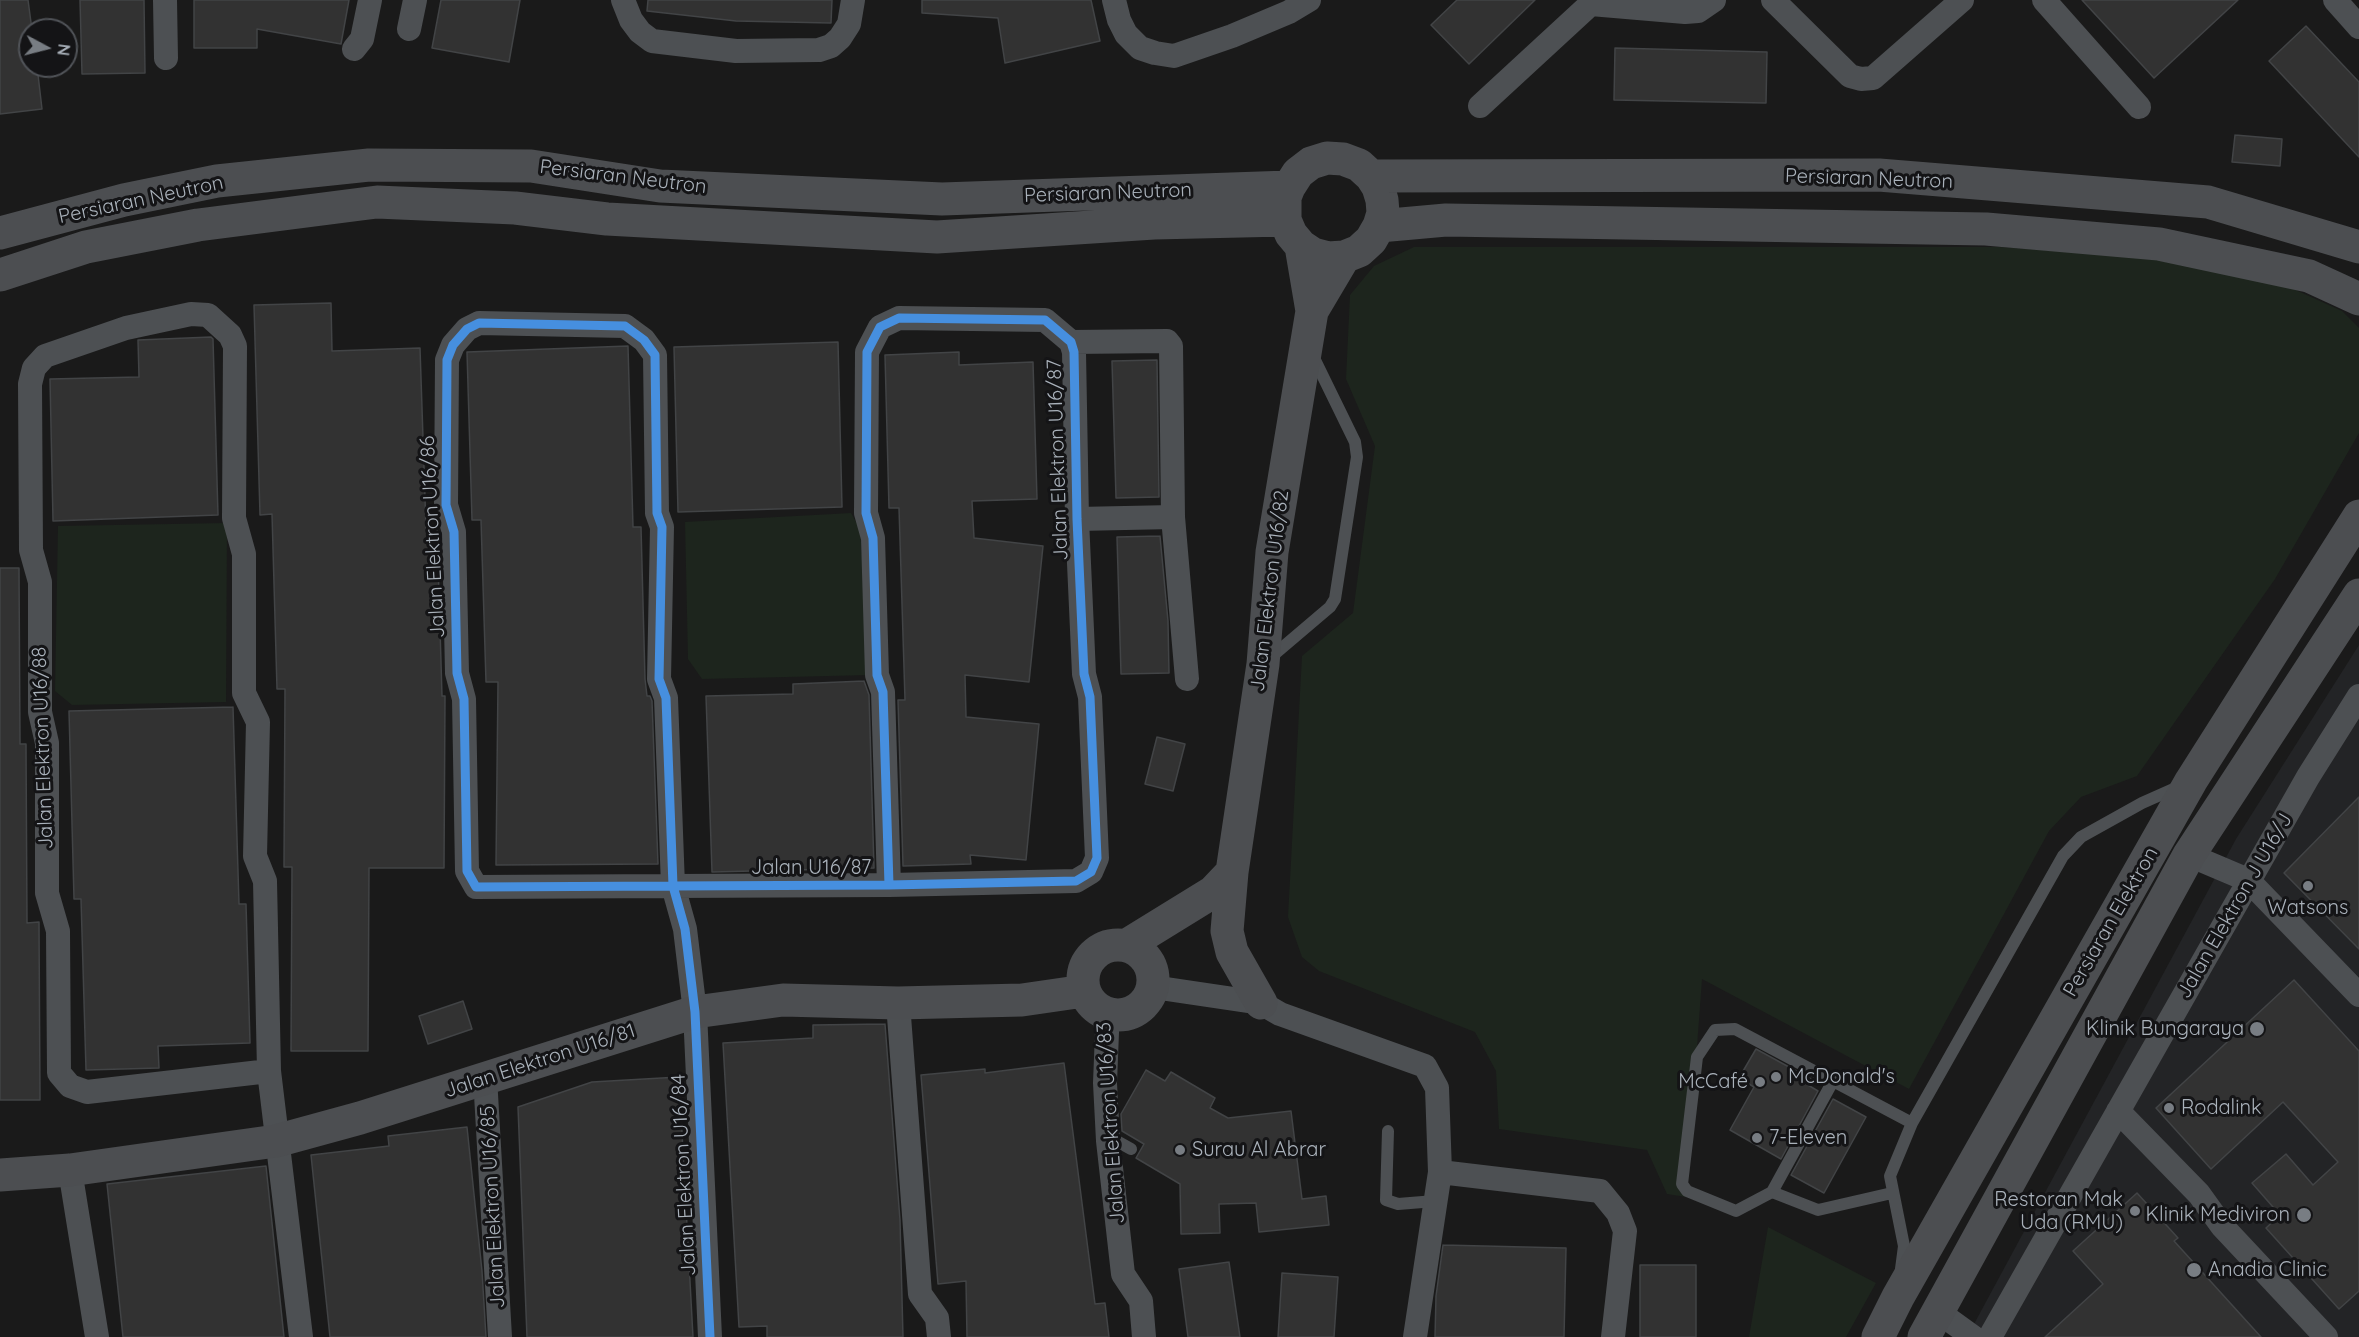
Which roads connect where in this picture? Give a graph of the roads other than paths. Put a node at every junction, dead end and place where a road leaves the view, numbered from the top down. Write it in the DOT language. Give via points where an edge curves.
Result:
graph roads {
  1 [pos="165,0"];
  2 [pos="370,0"];
  3 [pos="415,0"];
  4 [pos="623,0"];
  5 [pos="853,0"];
  6 [pos="1114,0"];
  7 [pos="1309,0"];
  8 [pos="1714,0"];
  9 [pos="1773,0"];
  10 [pos="1962,0"];
  11 [pos="2044,0"];
  12 [pos="2336,0"];
  13 [pos="1593,2"];
  14 [pos="2359,27"];
  15 [pos="409,29"];
  16 [pos="354,49"];
  17 [pos="166,58"];
  18 [pos="1480,106"];
  19 [pos="2139,107"];
  20 [pos="1371,176"];
  21 [pos="1289,187"];
  22 [pos="1379,226"];
  23 [pos="0,233"];
  24 [pos="1293,233"];
  25 [pos="2359,247"];
  26 [pos="1344,256"];
  27 [pos="0,275"];
  28 [pos="2359,298"];
  29 [pos="1309,327"];
  30 [pos="1071,342"];
  31 [pos="2359,516"];
  32 [pos="1173,517"];
  33 [pos="1077,519"];
  34 [pos="2359,595"];
  35 [pos="1263,663"];
  36 [pos="1186,679"];
  37 [pos="2359,696"];
  38 [pos="2191,781"];
  39 [pos="2189,855"];
  40 [pos="1091,872"];
  41 [pos="1232,872"];
  42 [pos="2248,880"];
  43 [pos="889,885"];
  44 [pos="673,886"];
  45 [pos="1143,965"];
  46 [pos="2359,995"];
  47 [pos="1093,1001"];
  48 [pos="898,1003"];
  49 [pos="1261,1003"];
  50 [pos="695,1012"];
  51 [pos="269,1071"];
  52 [pos="485,1077"];
  53 [pos="1833,1081"];
  54 [pos="2118,1111"];
  55 [pos="1912,1123"];
  56 [pos="1388,1131"];
  57 [pos="276,1141"];
  58 [pos="1108,1141"];
  59 [pos="1131,1149"];
  60 [pos="70,1170"];
  61 [pos="1440,1172"];
  62 [pos="0,1175"];
  63 [pos="1772,1192"];
  64 [pos="1892,1193"];
  65 [pos="1435,1201"];
  66 [pos="1898,1297"];
  67 [pos="1930,1324"];
  68 [pos="97,1337"];
  69 [pos="302,1337"];
  70 [pos="500,1337"];
  71 [pos="710,1337"];
  72 [pos="939,1337"];
  73 [pos="1144,1337"];
  74 [pos="1415,1337"];
  75 [pos="1613,1337"];
  76 [pos="1878,1337"];
  77 [pos="1973,1337"];
  78 [pos="1990,1337"];
  79 [pos="2326,1337"];
  1 -- 17 [label="street"];
  2 -- 16 [label="street" via="362,39"];
  3 -- 15 [label="street"];
  4 -- 5 [label="street" via="631,20 652,41 736,51 819,50 831,46 849,24"];
  6 -- 7 [label="street" via="1126,34 1140,48 1174,56 1232,36"];
  8 -- 13 [label="street" via="1698,11 1685,12"];
  9 -- 10 [label="street" via="1850,76 1861,79 1873,78"];
  11 -- 19 [label="street"];
  12 -- 14 [label="street"];
  13 -- 18 [label="street"];
  20 -- 21 [label="street" via="1359,165 1327,158 1311,163"];
  20 -- 22 [label="street" via="1382,200"];
  20 -- 25 [label="street, Persiaran Neutron" via="1879,175 2208,202"];
  21 -- 23 [label="street, Persiaran Neutron" via="942,199 660,186 531,166 369,165 217,181 124,200"];
  21 -- 24 [label="street" via="1285,197"];
  22 -- 26 [label="street" via="1359,251"];
  22 -- 28 [label="street" via="1446,219 1986,229 2159,244 2309,276"];
  24 -- 26 [label="street" via="1313,254 1328,258"];
  24 -- 27 [label="street, Persiaran Neutron" via="1154,223 937,237 377,202 198,225 86,247"];
  24 -- 29 [label="street"];
  26 -- 29 [label="street"];
  29 -- 35 [label="street, Jalan Elektron U16/82" via="1272,552"];
  29 -- 35 [label="lane" via="1355,442 1357,456 1335,599"];
  30 -- 32 [label="street" via="1169,343"];
  30 -- 33 [label="street, Jalan Elektron U16/87"];
  30 -- 43 [label="street, Jalan Elektron U16/87" via="1045,320 899,318 880,327 867,352 867,513 873,538 877,675 883,692"];
  31 -- 38 [label="street, Persiaran Elektron"];
  32 -- 33 [label="street"];
  32 -- 36 [label="street"];
  33 -- 40 [label="street, Jalan Elektron U16/87" via="1097,858"];
  34 -- 39 [label="street, Persiaran Elektron"];
  35 -- 41 [label="street, Jalan Elektron U16/82"];
  37 -- 42 [label="street, Jalan Elektron J U16/J"];
  38 -- 55 [label="lane" via="2081,837 2063,856"];
  38 -- 66 [label="street, Persiaran Elektron"];
  39 -- 42 [label="street"];
  39 -- 67 [label="street, Persiaran Elektron"];
  40 -- 43 [label="street, Jalan U16/87" via="1076,881"];
  41 -- 45 [label="street"];
  41 -- 49 [label="street, Jalan Elektron U16/82" via="1227,931 1232,952"];
  42 -- 46 [label="street"];
  42 -- 54 [label="street, Jalan Elektron J U16/J"];
  43 -- 44 [label="street, Jalan U16/87"];
  44 -- 44 [label="street, Jalan Elektron U16/86" via="476,887 467,871 464,699 457,674 454,532 446,505 447,360 453,345 478,323 625,326 644,340 655,355 657,513 662,527 659,679 666,698"];
  44 -- 50 [label="street, Jalan Elektron U16/86" via="685,929"];
  45 -- 47 [label="street" via="1149,997 1142,1006 1133,1012 1112,1015"];
  45 -- 47 [label="street" via="1106,946 1096,952 1084,969 1083,980"];
  45 -- 49 [label="street"];
  47 -- 48 [label="street, Jalan Elektron U16/81"];
  47 -- 58 [label="street, Jalan Elektron U16/83" via="1107,1032"];
  48 -- 50 [label="street, Jalan Elektron U16/81" via="783,1000"];
  48 -- 72 [label="street" via="920,1294 937,1318"];
  49 -- 61 [label="street" via="1280,1014 1425,1066 1437,1089"];
  50 -- 52 [label="street, Jalan Elektron U16/81"];
  50 -- 71 [label="street, Jalan Elektron U16/84"];
  51 -- 51 [label="street, Jalan Elektron U16/88" via="87,1092 70,1086 59,1073 58,931 47,893 47,742 40,712 40,582 32,550 30,384 34,368 45,356 126,328 191,314 208,315 230,335 235,346 234,518 244,554 244,693 258,722 255,856 265,881"];
  51 -- 57 [label="street, Jalan Elektron U16/88"];
  52 -- 57 [label="street, Jalan Elektron U16/81"];
  52 -- 70 [label="street, Jalan Elektron U16/85"];
  53 -- 55 [label="lane"];
  53 -- 63 [label="lane"];
  53 -- 63 [label="lane" via="1735,1029 1715,1030 1697,1057 1682,1184 1698,1197 1736,1211"];
  54 -- 78 [label="street, Jalan Elektron J U16/J"];
  54 -- 79 [label="street" via="2199,1194 2222,1226"];
  55 -- 64 [label="lane" via="1890,1176"];
  56 -- 65 [label="lane" via="1386,1200 1398,1204"];
  57 -- 60 [label="street, Jalan Elektron U16/81"];
  57 -- 69 [label="street"];
  58 -- 59 [label="lane" via="1113,1139"];
  58 -- 73 [label="street, Jalan Elektron U16/83" via="1124,1275 1141,1301"];
  60 -- 62 [label="street, Jalan Elektron U16/81"];
  60 -- 68 [label="street"];
  61 -- 65 [label="street"];
  61 -- 75 [label="street" via="1600,1191 1618,1213 1625,1231"];
  63 -- 64 [label="lane" via="1818,1210"];
  64 -- 66 [label="lane" via="1904,1246"];
  65 -- 74 [label="street"];
  66 -- 76 [label="street, Persiaran Elektron"];
  67 -- 77 [label="street"];
}
